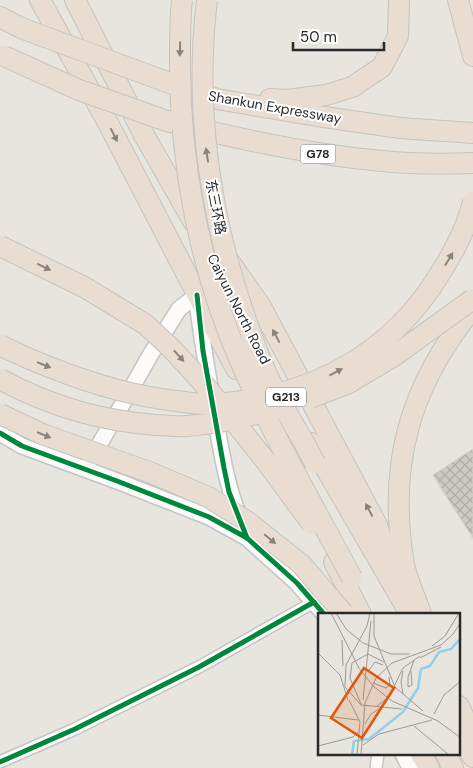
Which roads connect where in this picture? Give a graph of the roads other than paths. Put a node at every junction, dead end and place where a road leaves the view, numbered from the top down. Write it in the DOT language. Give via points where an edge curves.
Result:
graph roads {
  1 [pos="40,0"];
  2 [pos="75,0"];
  3 [pos="182,0"];
  4 [pos="207,0"];
  5 [pos="399,0"];
  6 [pos="458,0"];
  7 [pos="0,17"];
  8 [pos="2,55"];
  9 [pos="473,56"];
  10 [pos="205,95"];
  11 [pos="473,133"];
  12 [pos="473,163"];
  13 [pos="473,202"];
  14 [pos="0,246"];
  15 [pos="197,295"];
  16 [pos="473,298"];
  17 [pos="473,308"];
  18 [pos="0,345"];
  19 [pos="0,380"];
  20 [pos="0,414"];
  21 [pos="0,433"];
  22 [pos="224,468"];
  23 [pos="86,469"];
  24 [pos="186,508"];
  25 [pos="248,538"];
  26 [pos="352,578"];
  27 [pos="314,602"];
  28 [pos="323,613"];
  29 [pos="343,613"];
  30 [pos="360,613"];
  31 [pos="370,613"];
  32 [pos="396,613"];
  33 [pos="409,613"];
  34 [pos="421,613"];
  35 [pos="460,700"];
  36 [pos="460,708"];
  37 [pos="473,722"];
  38 [pos="460,734"];
  39 [pos="473,738"];
  40 [pos="404,756"];
  41 [pos="422,756"];
  42 [pos="434,756"];
  43 [pos="447,756"];
  44 [pos="473,757"];
  45 [pos="0,762"];
  46 [pos="410,768"];
  47 [pos="428,768"];
  48 [pos="440,768"];
  49 [pos="453,768"];
  1 -- 15 [label="highway, one-way"];
  33 -- 2 [label="highway, Caiyun North Road / G213, one-way" via="256,346 183,201 144,135"];
  3 -- 26 [label="highway, 东三环路, one-way, bridge" via="180,87 184,139 203,252 240,362"];
  32 -- 4 [label="highway, 东三环路, one-way, bridge" via="265,370 234,287 205,145 202,96"];
  5 -- 10 [label="highway" via="398,36 382,67 352,87 326,96 287,100"];
  6 -- 9 [label="highway"];
  7 -- 10 [label="highway, Shankun Expressway, bridge" via="21,28"];
  8 -- 12 [label="highway, G78, bridge" via="79,90 167,121 226,136 323,154 394,162"];
  10 -- 11 [label="highway, Shankun Expressway" via="400,128"];
  18 -- 13 [label="highway, one-way, bridge" via="84,381 149,398 205,404 264,398 319,381 352,364 386,339 420,304 438,277 461,238"];
  14 -- 26 [label="highway, one-way, bridge" via="84,287 145,324 173,350 265,460"];
  15 -- 22 [label="street" via="203,351"];
  15 -- 23 [label="street" via="179,309"];
  15 -- 30 [label="highway"];
  16 -- 19 [label="highway, bridge" via="394,356 347,384 308,399 228,421 185,426 138,424 96,417 50,404"];
  17 -- 34 [label="highway" via="450,337 427,376 413,410 404,445 398,487 399,526 404,566"];
  20 -- 29 [label="highway, one-way, bridge" via="42,434 152,473 208,497 248,522 301,564"];
  21 -- 23 [label="street" via="22,446"];
  22 -- 24 [label="street" via="214,496 203,504"];
  22 -- 25 [label="street"];
  23 -- 24 [label="street"];
  24 -- 25 [label="street"];
  25 -- 27 [label="street"];
  26 -- 31 [label="highway"];
  27 -- 28 [label="street"];
  27 -- 45 [label="street" via="199,667 75,729"];
  35 -- 37 [label="highway"];
  36 -- 39 [label="highway"];
  38 -- 44 [label="highway"];
  40 -- 46 [label="street"];
  41 -- 47 [label="highway"];
  42 -- 48 [label="highway"];
  43 -- 49 [label="highway"];
}
